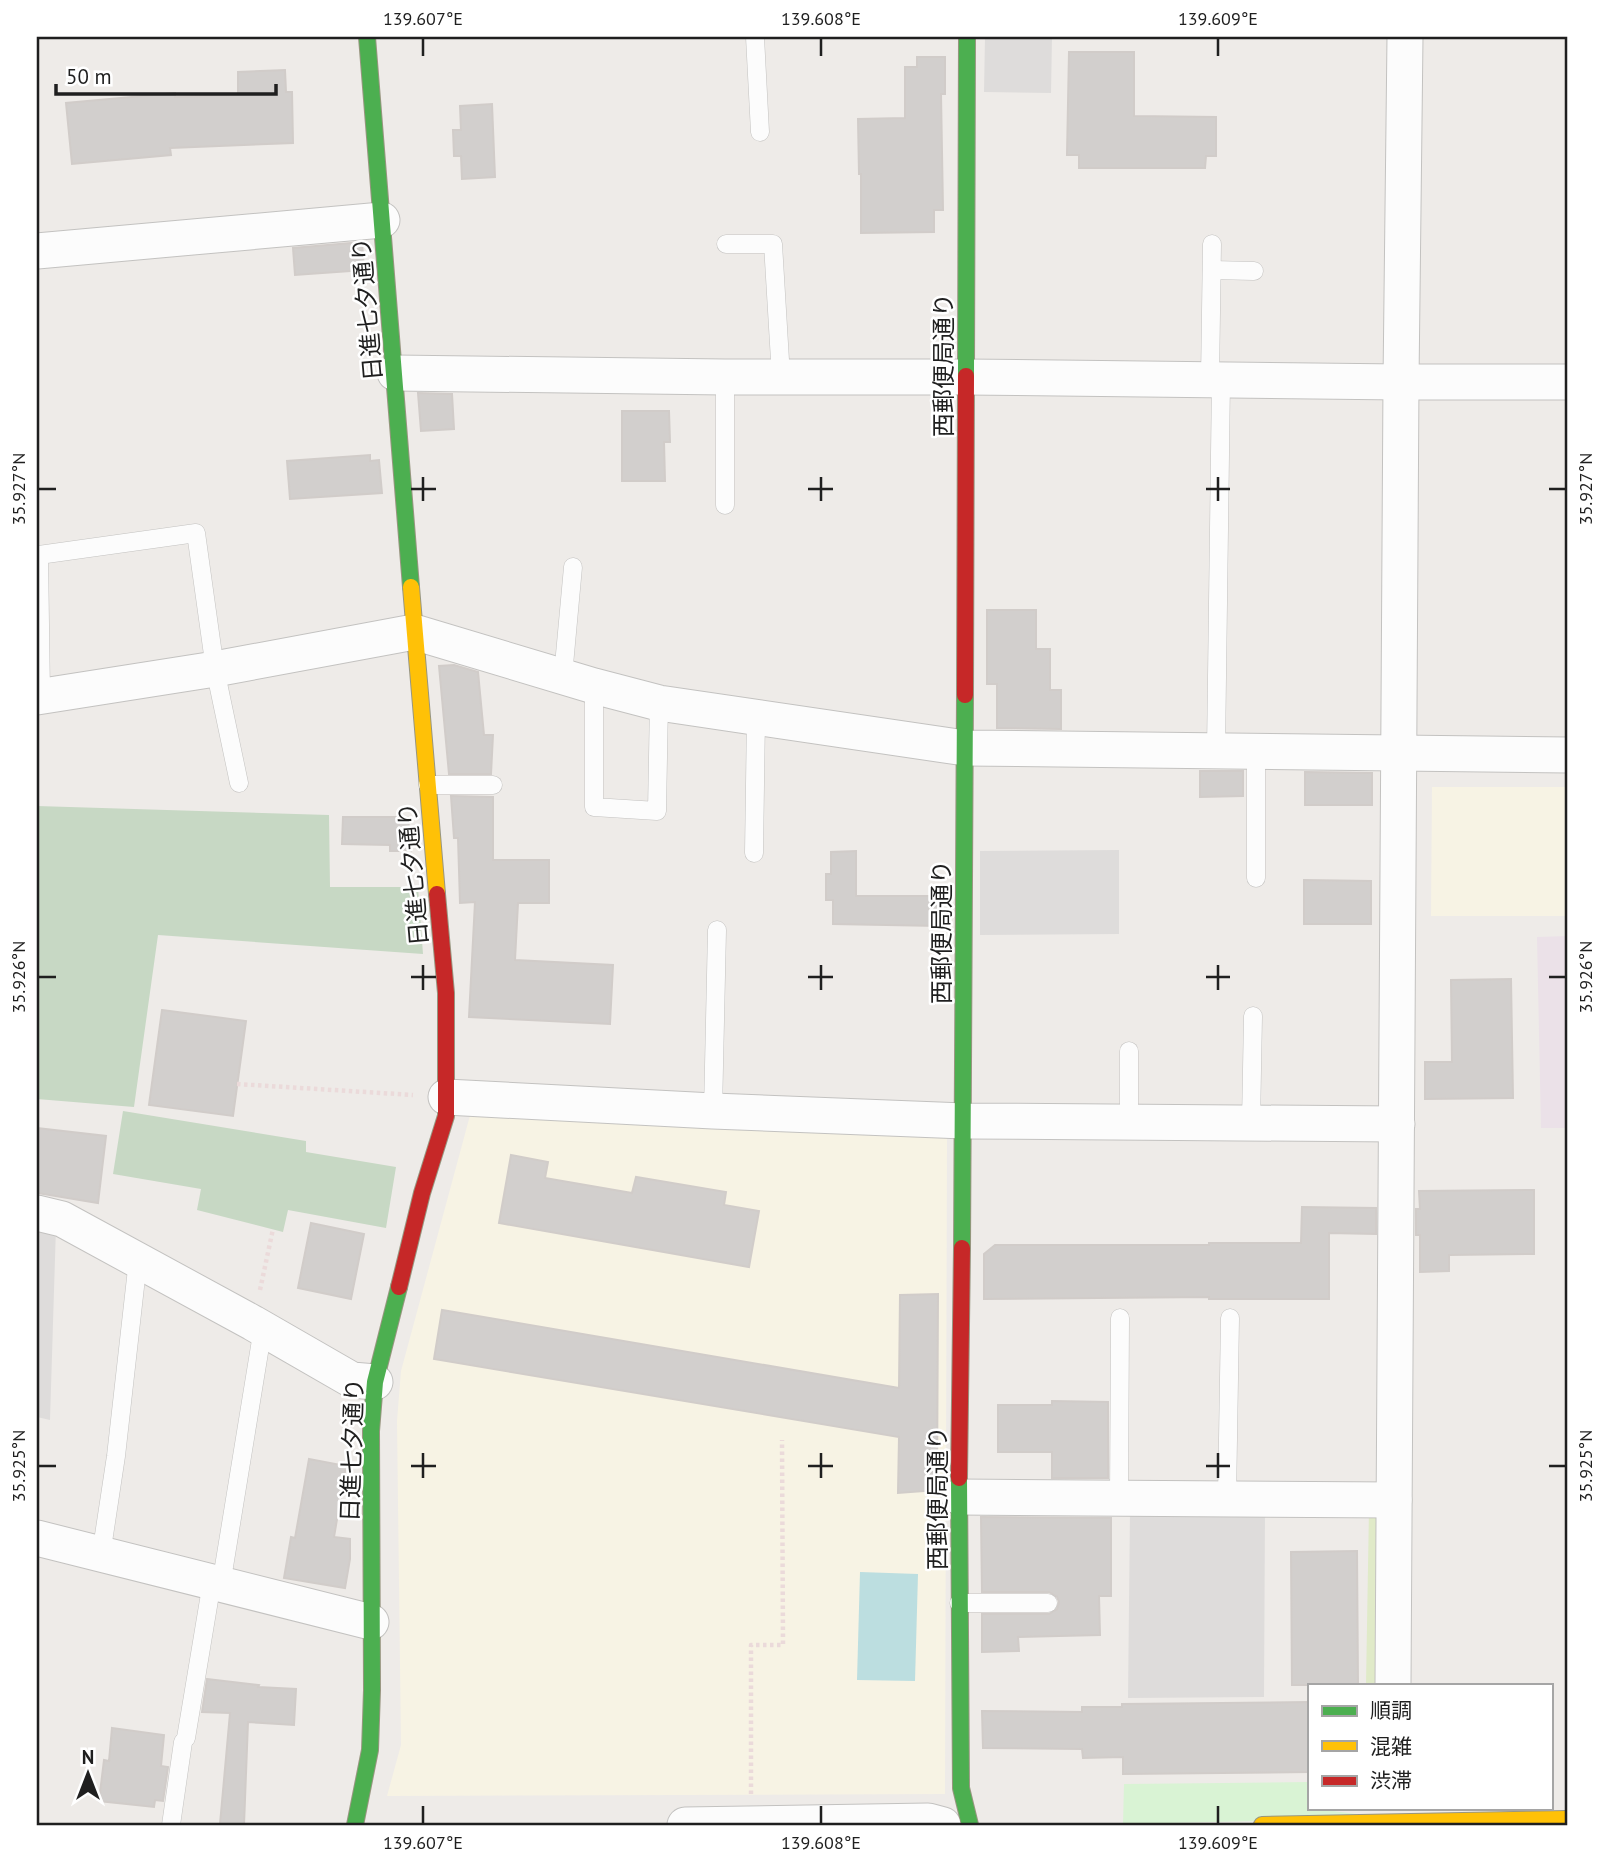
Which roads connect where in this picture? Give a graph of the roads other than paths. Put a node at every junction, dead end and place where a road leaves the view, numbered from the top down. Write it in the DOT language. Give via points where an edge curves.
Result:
graph roads {
  1 [pos="367,37"];
  2 [pos="755,37"];
  3 [pos="967,37"];
  4 [pos="1405,37"];
  5 [pos="760,132"];
  6 [pos="382,220"];
  7 [pos="726,244"];
  8 [pos="1212,244"];
  9 [pos="37,251"];
  10 [pos="1212,270"];
  11 [pos="1254,271"];
  12 [pos="395,373"];
  13 [pos="725,377"];
  14 [pos="781,377"];
  15 [pos="965,377"];
  16 [pos="1215,380"];
  17 [pos="1401,382"];
  18 [pos="1568,382"];
  19 [pos="725,505"];
  20 [pos="573,568"];
  21 [pos="414,632"];
  22 [pos="215,669"];
  23 [pos="578,681"];
  24 [pos="39,696"];
  25 [pos="659,703"];
  26 [pos="756,716"];
  27 [pos="965,748"];
  28 [pos="1216,751"];
  29 [pos="1256,752"];
  30 [pos="1399,753"];
  31 [pos="1568,755"];
  32 [pos="239,783"];
  33 [pos="428,785"];
  34 [pos="493,785"];
  35 [pos="754,853"];
  36 [pos="1256,878"];
  37 [pos="717,930"];
  38 [pos="1253,1016"];
  39 [pos="1129,1051"];
  40 [pos="446,1097"];
  41 [pos="713,1111"];
  42 [pos="964,1121"];
  43 [pos="1129,1122"];
  44 [pos="1251,1123"];
  45 [pos="1397,1124"];
  46 [pos="37,1213"];
  47 [pos="138,1260"];
  48 [pos="1120,1318"];
  49 [pos="1230,1318"];
  50 [pos="258,1326"];
  51 [pos="375,1382"];
  52 [pos="959,1497"];
  53 [pos="1119,1498"];
  54 [pos="1227,1499"];
  55 [pos="1394,1500"];
  56 [pos="37,1538"];
  57 [pos="101,1555"];
  58 [pos="217,1584"];
  59 [pos="959,1603"];
  60 [pos="1048,1604"];
  61 [pos="372,1622"];
  62 [pos="1393,1684"];
  63 [pos="1392,1815"];
  64 [pos="1568,1819"];
  65 [pos="171,1825"];
  66 [pos="355,1825"];
  67 [pos="685,1825"];
  68 [pos="943,1825"];
  69 [pos="970,1825"];
  70 [pos="1262,1825"];
  1 -- 6 [label="street, 日進七夕通り"];
  2 -- 5 [label="lane"];
  3 -- 15 [label="street, 西郵便局通り"];
  4 -- 17 [label="street"];
  6 -- 9 [label="street"];
  6 -- 12 [label="street, 日進七夕通り"];
  7 -- 14 [label="lane" via="773,244"];
  8 -- 10 [label="lane"];
  10 -- 11 [label="lane"];
  10 -- 16 [label="lane"];
  12 -- 13 [label="street"];
  12 -- 21 [label="street, 日進七夕通り"];
  13 -- 14 [label="street"];
  13 -- 19 [label="lane"];
  14 -- 15 [label="street"];
  15 -- 16 [label="street"];
  15 -- 27 [label="street, 西郵便局通り"];
  16 -- 17 [label="street"];
  16 -- 28 [label="lane"];
  17 -- 18 [label="street"];
  17 -- 30 [label="street"];
  20 -- 23 [label="lane"];
  21 -- 22 [label="street"];
  21 -- 23 [label="street"];
  21 -- 33 [label="street, 日進七夕通り"];
  22 -- 24 [label="street"];
  22 -- 24 [label="lane" via="196,533 39,555"];
  22 -- 32 [label="lane"];
  23 -- 25 [label="street"];
  23 -- 25 [label="lane" via="594,807 657,811"];
  25 -- 26 [label="street"];
  26 -- 27 [label="street"];
  26 -- 35 [label="lane"];
  27 -- 28 [label="street"];
  27 -- 42 [label="street, 西郵便局通り"];
  28 -- 29 [label="street"];
  29 -- 30 [label="street"];
  29 -- 36 [label="lane"];
  30 -- 31 [label="street"];
  30 -- 45 [label="street"];
  33 -- 34 [label="lane"];
  33 -- 40 [label="street, 日進七夕通り" via="446,993"];
  37 -- 41 [label="lane"];
  38 -- 44 [label="lane"];
  39 -- 43 [label="lane"];
  40 -- 41 [label="street"];
  40 -- 51 [label="street, 日進七夕通り" via="446,1116"];
  41 -- 42 [label="street"];
  42 -- 43 [label="street"];
  42 -- 52 [label="street, 西郵便局通り"];
  43 -- 44 [label="street"];
  44 -- 45 [label="street"];
  45 -- 55 [label="street"];
  46 -- 47 [label="street" via="62,1219"];
  47 -- 50 [label="street"];
  47 -- 57 [label="lane"];
  48 -- 53 [label="lane"];
  49 -- 54 [label="lane"];
  50 -- 51 [label="street" via="352,1380"];
  50 -- 58 [label="lane"];
  51 -- 61 [label="street, 日進七夕通り"];
  52 -- 53 [label="street"];
  52 -- 59 [label="street, 西郵便局通り"];
  53 -- 54 [label="street"];
  54 -- 55 [label="street"];
  55 -- 62 [label="street"];
  56 -- 57 [label="street"];
  57 -- 58 [label="street"];
  58 -- 61 [label="street"];
  58 -- 65 [label="lane"];
  59 -- 60 [label="lane"];
  59 -- 69 [label="street, 西郵便局通り" via="961,1788"];
  61 -- 66 [label="street, 日進七夕通り" via="370,1751"];
  63 -- 64 [label="street"];
  63 -- 70 [label="street"];
  67 -- 68 [label="street" via="928,1821"];
}
